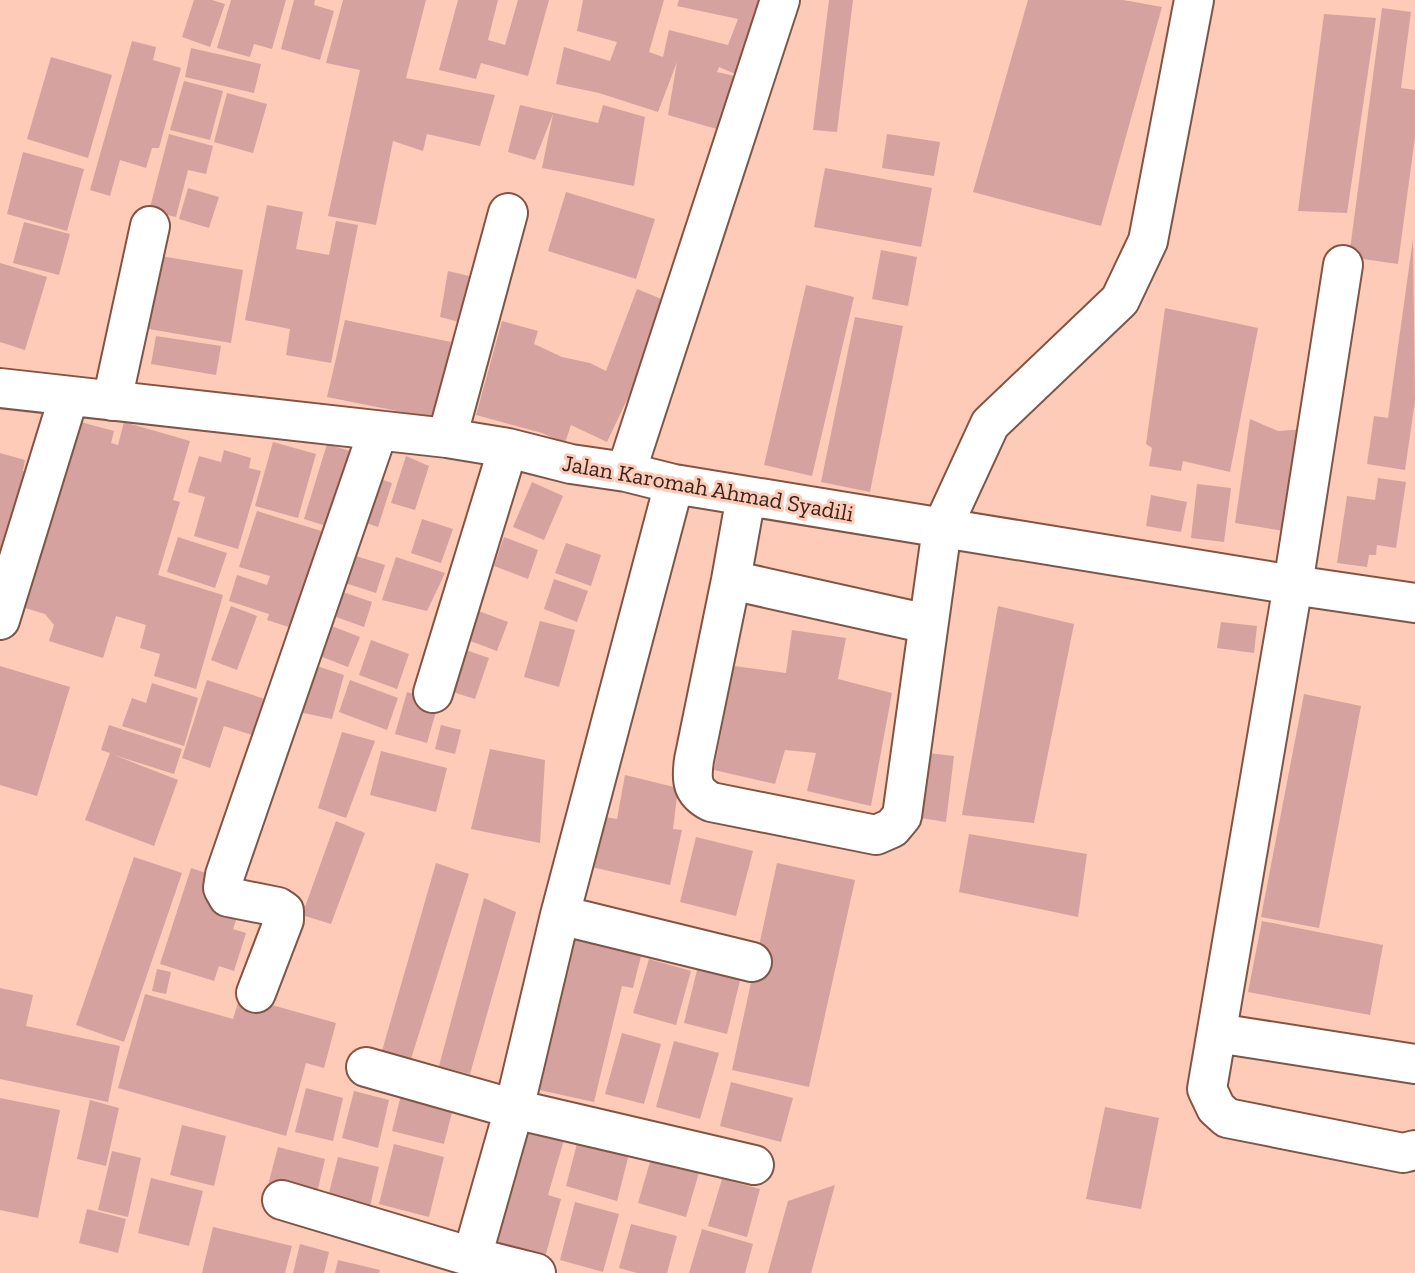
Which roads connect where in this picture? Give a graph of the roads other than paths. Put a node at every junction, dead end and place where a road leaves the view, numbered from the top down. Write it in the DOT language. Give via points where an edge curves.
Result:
graph roads {
  1 [pos="780,0"];
  2 [pos="1194,0"];
  3 [pos="508,213"];
  4 [pos="150,226"];
  5 [pos="1343,265"];
  6 [pos="0,388"];
  7 [pos="69,396"];
  8 [pos="112,401"];
  9 [pos="377,430"];
  10 [pos="447,438"];
  11 [pos="508,449"];
  12 [pos="626,472"];
  13 [pos="674,484"];
  14 [pos="746,496"];
  15 [pos="942,528"];
  16 [pos="731,580"];
  17 [pos="1293,585"];
  18 [pos="1415,603"];
  19 [pos="0,621"];
  20 [pos="928,624"];
  21 [pos="433,693"];
  22 [pos="559,915"];
  23 [pos="752,962"];
  24 [pos="256,993"];
  25 [pos="1217,1033"];
  26 [pos="1415,1064"];
  27 [pos="366,1066"];
  28 [pos="514,1109"];
  29 [pos="1415,1150"];
  30 [pos="754,1166"];
  31 [pos="282,1200"];
  32 [pos="472,1257"];
  33 [pos="536,1273"];
  1 -- 12 [label="street"];
  2 -- 15 [label="street" via="1147,241 1120,300 990,424"];
  3 -- 10 [label="street"];
  4 -- 8 [label="street"];
  5 -- 17 [label="street"];
  6 -- 7 [label="street, Jalan Karomah Ahmad Syadili"];
  7 -- 8 [label="street, Jalan Karomah Ahmad Syadili"];
  7 -- 19 [label="street"];
  8 -- 9 [label="street, Jalan Karomah Ahmad Syadili"];
  9 -- 10 [label="street, Jalan Karomah Ahmad Syadili"];
  9 -- 24 [label="street" via="225,875 223,888 228,897 285,911"];
  10 -- 11 [label="street, Jalan Karomah Ahmad Syadili"];
  11 -- 12 [label="street, Jalan Karomah Ahmad Syadili"];
  11 -- 21 [label="street"];
  12 -- 13 [label="street, Jalan Karomah Ahmad Syadili"];
  13 -- 14 [label="street, Jalan Karomah Ahmad Syadili"];
  13 -- 22 [label="street"];
  14 -- 15 [label="street, Jalan Karomah Ahmad Syadili"];
  14 -- 16 [label="street"];
  15 -- 17 [label="street, Jalan Karomah Ahmad Syadili"];
  15 -- 20 [label="street"];
  16 -- 20 [label="street"];
  16 -- 20 [label="street" via="692,774 700,796 711,802 869,834 892,828 902,816"];
  17 -- 18 [label="street, Jalan Karomah Ahmad Syadili"];
  17 -- 25 [label="street"];
  22 -- 23 [label="street"];
  22 -- 28 [label="street"];
  25 -- 26 [label="street"];
  25 -- 29 [label="street" via="1207,1089 1227,1118 1403,1153"];
  27 -- 28 [label="street"];
  28 -- 30 [label="street"];
  28 -- 32 [label="street"];
  31 -- 32 [label="street"];
  32 -- 33 [label="street"];
}
